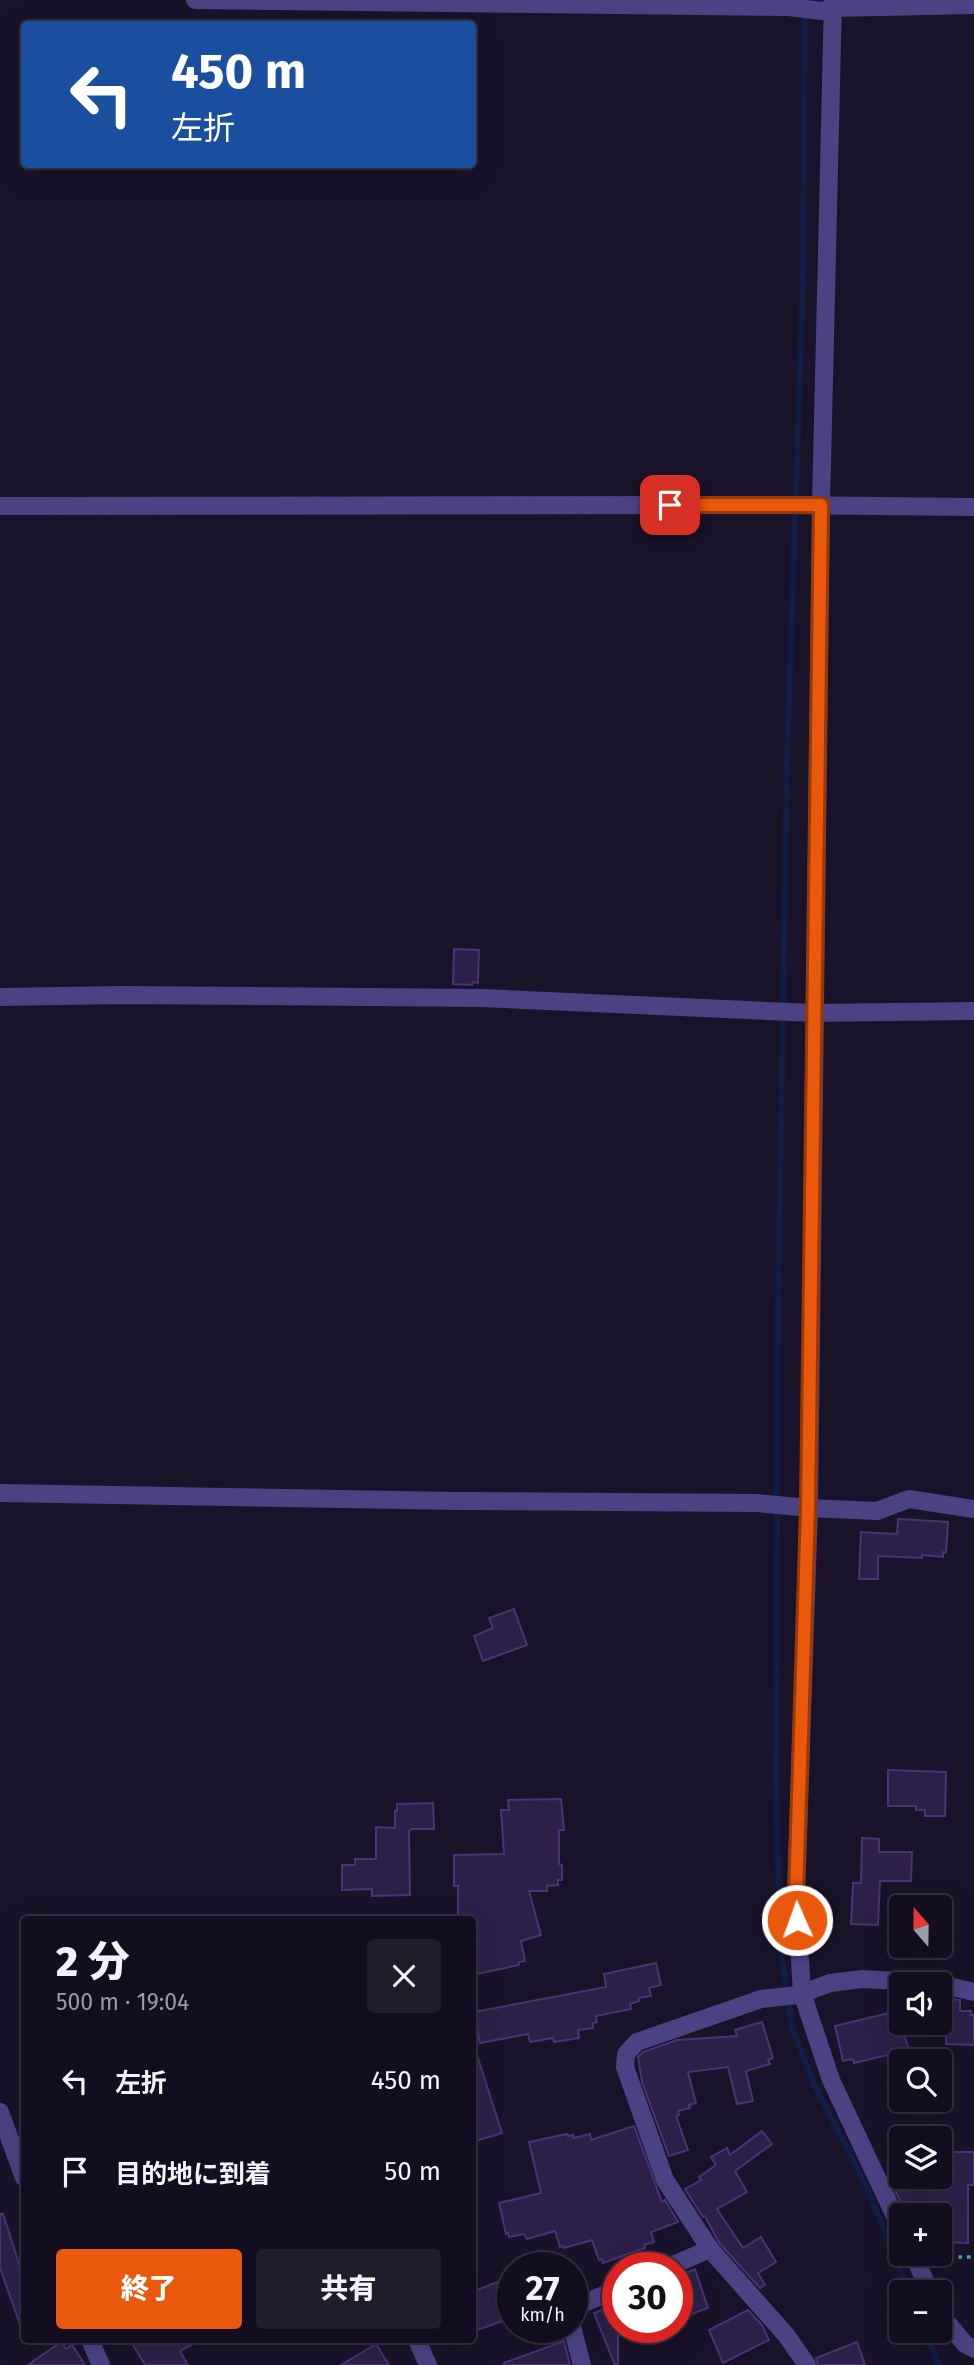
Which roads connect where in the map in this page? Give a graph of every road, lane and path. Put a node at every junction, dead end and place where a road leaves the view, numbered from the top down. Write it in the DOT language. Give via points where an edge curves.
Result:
graph roads {
  1 [pos="195,0"];
  2 [pos="974,5"];
  3 [pos="829,6"];
  4 [pos="816,505"];
  5 [pos="0,506"];
  6 [pos="974,507"];
  7 [pos="0,997"];
  8 [pos="974,1011"];
  9 [pos="806,1012"];
  10 [pos="0,1493"];
  11 [pos="800,1507"];
  12 [pos="974,1509"];
  13 [pos="974,1992"];
  14 [pos="800,1994"];
  15 [pos="0,2112"];
  16 [pos="21,2170"];
  17 [pos="889,2203"];
  18 [pos="710,2249"];
  19 [pos="693,2256"];
  20 [pos="952,2256"];
  21 [pos="974,2257"];
  22 [pos="952,2328"];
  23 [pos="91,2343"];
  24 [pos="418,2343"];
  25 [pos="576,2343"];
  26 [pos="974,2349"];
  27 [pos="101,2365"];
  28 [pos="428,2365"];
  29 [pos="582,2365"];
  30 [pos="807,2365"];
  1 -- 3 [label="street"];
  2 -- 3 [label="street"];
  3 -- 4 [label="street"];
  4 -- 5 [label="street"];
  4 -- 6 [label="street"];
  4 -- 9 [label="street"];
  7 -- 9 [label="street" via="482,998"];
  8 -- 9 [label="street"];
  9 -- 11 [label="street"];
  10 -- 11 [label="street"];
  11 -- 12 [label="street" via="877,1510 909,1499"];
  11 -- 14 [label="street" via="796,1895"];
  13 -- 14 [label="street" via="934,1983 862,1979 830,1983"];
  14 -- 17 [label="street" via="831,2080"];
  14 -- 18 [label="street" via="761,1999 637,2042 626,2054 625,2067 665,2180"];
  15 -- 16 [label="street"];
  18 -- 19 [label="street"];
  18 -- 30 [label="street"];
  20 -- 21 [label="path"];
  22 -- 26 [label="street"];
  23 -- 27 [label="street"];
  24 -- 28 [label="street"];
  25 -- 29 [label="street"];
}
